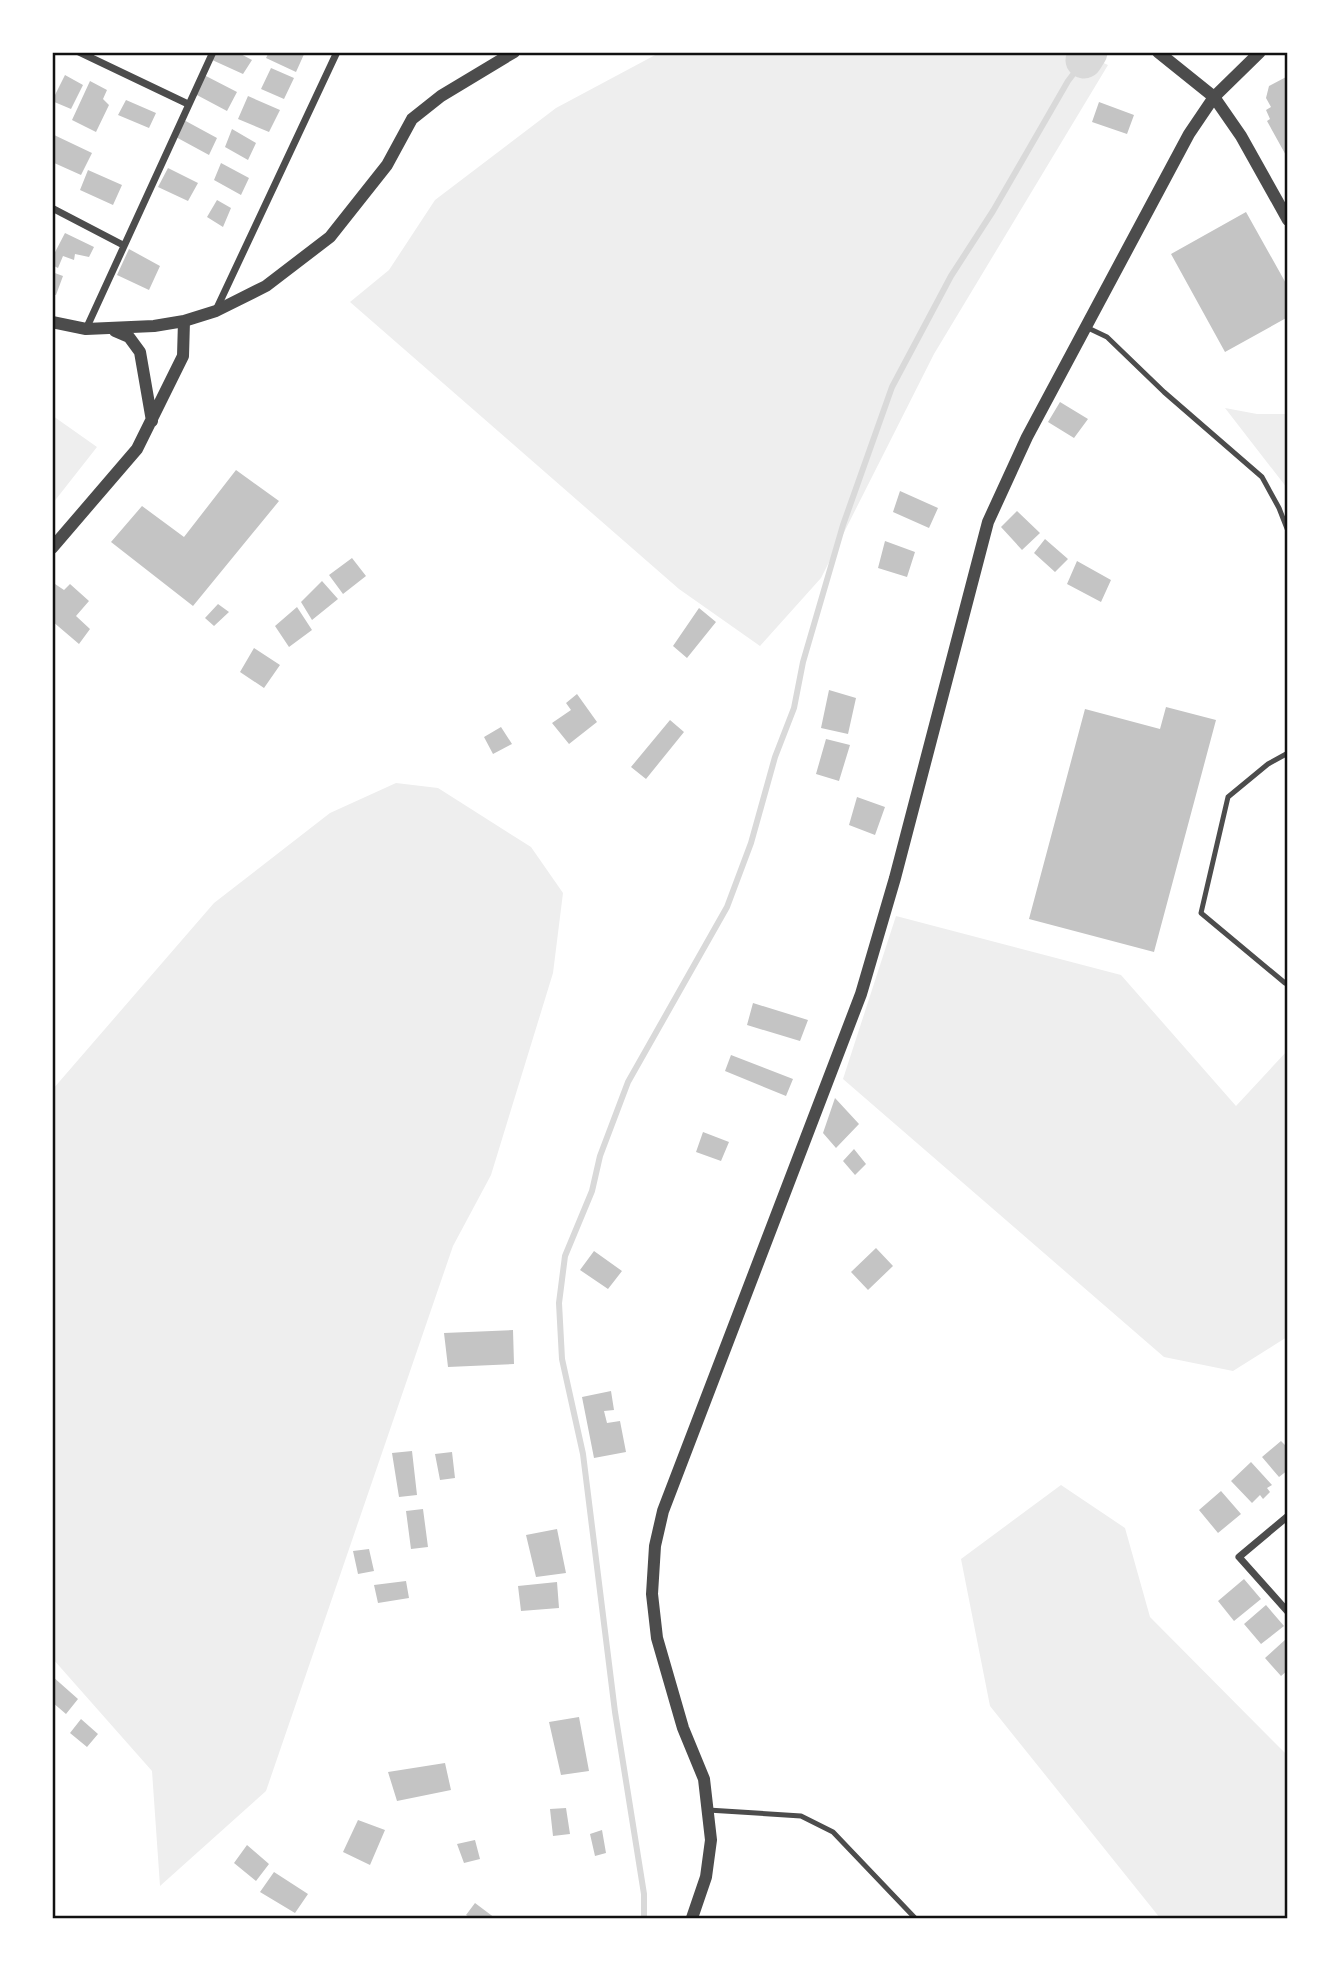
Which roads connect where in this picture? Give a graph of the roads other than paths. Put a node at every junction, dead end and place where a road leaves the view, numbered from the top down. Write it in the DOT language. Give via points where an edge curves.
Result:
graph roads {
  1 [pos="79,52"];
  2 [pos="213,52"];
  3 [pos="337,52"];
  4 [pos="514,52"];
  5 [pos="1159,53"];
  6 [pos="1253,55"];
  7 [pos="1214,97"];
  8 [pos="188,104"];
  9 [pos="52,208"];
  10 [pos="1287,220"];
  11 [pos="123,245"];
  12 [pos="216,310"];
  13 [pos="184,321"];
  14 [pos="52,322"];
  15 [pos="1086,327"];
  16 [pos="86,329"];
  17 [pos="111,329"];
  18 [pos="152,422"];
  19 [pos="1287,531"];
  20 [pos="52,548"];
  21 [pos="1287,753"];
  22 [pos="1286,984"];
  23 [pos="1287,1516"];
  24 [pos="1287,1612"];
  25 [pos="708,1810"];
  26 [pos="692,1919"];
  27 [pos="915,1919"];
  1 -- 8 [label="street"];
  2 -- 8 [label="street"];
  3 -- 12 [label="street"];
  4 -- 12 [label="street" via="440,96 412,119 387,165 330,237 266,286"];
  5 -- 7 [label="street"];
  6 -- 7 [label="street"];
  7 -- 10 [label="street"];
  7 -- 15 [label="street" via="1189,134"];
  8 -- 11 [label="street"];
  9 -- 11 [label="street"];
  11 -- 16 [label="street"];
  12 -- 13 [label="street"];
  13 -- 17 [label="street"];
  13 -- 18 [label="street" via="183,356"];
  14 -- 16 [label="street"];
  15 -- 19 [label="lane" via="1107,337 1262,477"];
  15 -- 25 [label="street" via="988,522 861,994 663,1511 652,1594 657,1638 682,1728 704,1779"];
  16 -- 17 [label="street"];
  17 -- 18 [label="street" via="129,337 140,352"];
  18 -- 20 [label="street" via="137,449"];
  21 -- 22 [label="lane" via="1228,797 1201,913"];
  23 -- 24 [label="street" via="1239,1557"];
  25 -- 26 [label="street" via="711,1840 706,1877"];
  25 -- 27 [label="lane" via="801,1816 833,1832"];
}
